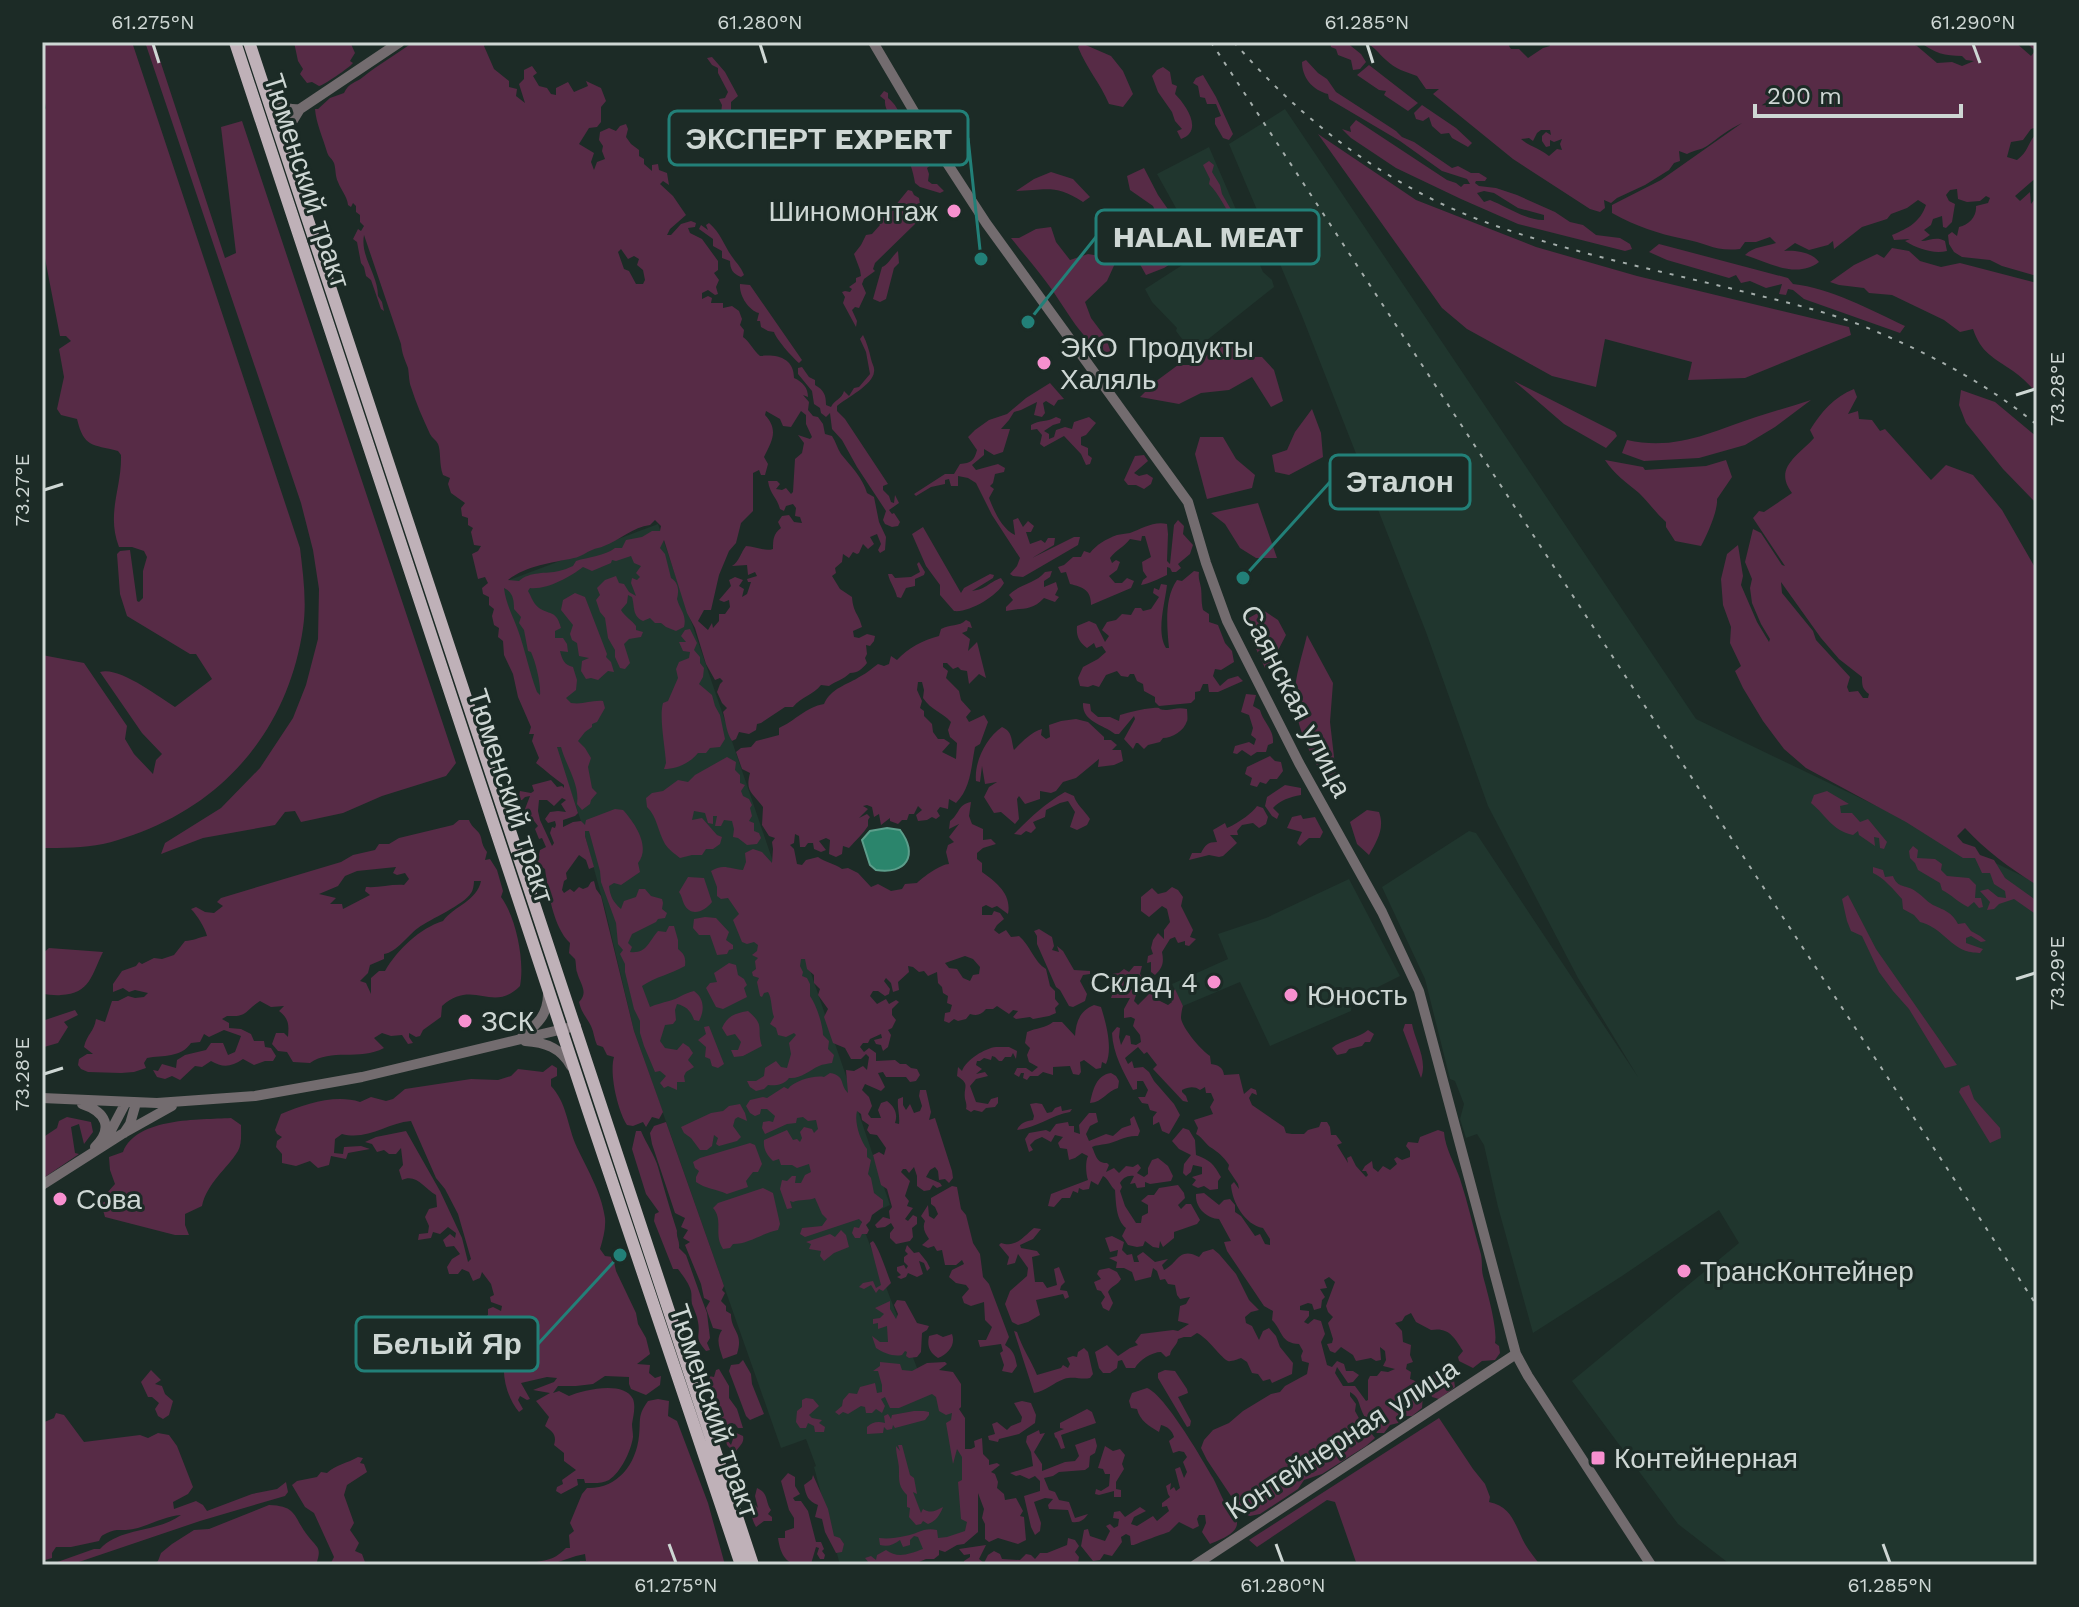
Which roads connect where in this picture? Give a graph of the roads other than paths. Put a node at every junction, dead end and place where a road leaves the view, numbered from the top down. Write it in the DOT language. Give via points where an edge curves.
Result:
graph roads {
  1 [pos="235,42"];
  2 [pos="249,42"];
  3 [pos="400,42"];
  4 [pos="873,42"];
  5 [pos="260,76"];
  6 [pos="300,109"];
  7 [pos="298,190"];
  8 [pos="548,985"];
  9 [pos="576,1026"];
  10 [pos="562,1029"];
  11 [pos="519,1040"];
  12 [pos="577,1075"];
  13 [pos="42,1098"];
  14 [pos="68,1101"];
  15 [pos="131,1103"];
  16 [pos="178,1103"];
  17 [pos="122,1134"];
  18 [pos="87,1157"];
  19 [pos="42,1185"];
  20 [pos="1516,1354"];
  21 [pos="741,1565"];
  22 [pos="753,1565"];
  23 [pos="1195,1565"];
  24 [pos="1651,1565"];
  1 -- 8 [label="main road, Тюменский тракт"];
  2 -- 5 [label="main road, Тюменский тракт"];
  3 -- 6 [label="street"];
  4 -- 20 [label="street, Саянская улица" via="986,223 1188,502 1227,621 1419,991"];
  5 -- 6 [label="street" via="276,104"];
  5 -- 7 [label="main road, Тюменский тракт"];
  6 -- 7 [label="street" via="287,139"];
  7 -- 9 [label="main road, Тюменский тракт"];
  8 -- 10 [label="main road, Тюменский тракт"];
  8 -- 11 [label="street" via="545,1013"];
  9 -- 10 [label="street"];
  9 -- 22 [label="main road, Тюменский тракт"];
  10 -- 11 [label="street"];
  10 -- 12 [label="main road, Тюменский тракт"];
  11 -- 12 [label="street" via="554,1048"];
  11 -- 16 [label="street" via="330,1083"];
  12 -- 21 [label="main road, Тюменский тракт"];
  13 -- 14 [label="street"];
  14 -- 15 [label="street"];
  14 -- 18 [label="street" via="94,1109 105,1123 105,1136"];
  15 -- 16 [label="street"];
  15 -- 17 [label="street" via="130,1124"];
  15 -- 18 [label="street" via="109,1137"];
  16 -- 17 [label="street"];
  17 -- 18 [label="street"];
  18 -- 19 [label="street"];
  20 -- 23 [label="street, Контейнерная улица"];
  20 -- 24 [label="street, Саянская улица"];
}
